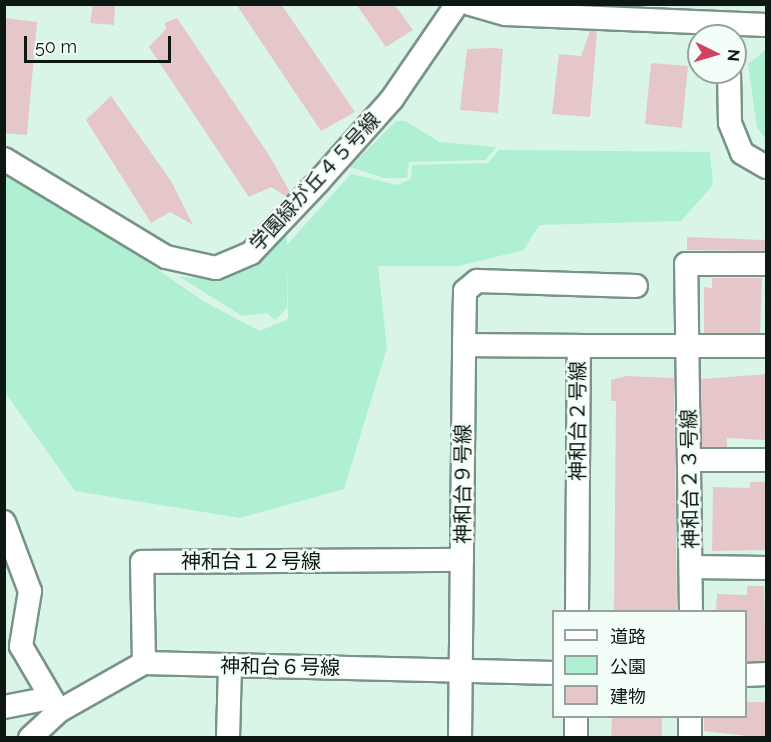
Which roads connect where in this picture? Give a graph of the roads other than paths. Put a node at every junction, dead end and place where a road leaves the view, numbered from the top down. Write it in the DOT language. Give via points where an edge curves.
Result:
graph roads {
  1 [pos="457,4"];
  2 [pos="470,4"];
  3 [pos="725,22"];
  4 [pos="766,25"];
  5 [pos="729,84"];
  6 [pos="4,159"];
  7 [pos="766,167"];
  8 [pos="766,264"];
  9 [pos="636,286"];
  10 [pos="464,345"];
  11 [pos="579,346"];
  12 [pos="766,346"];
  13 [pos="687,347"];
  14 [pos="692,460"];
  15 [pos="766,460"];
  16 [pos="4,522"];
  17 [pos="462,560"];
  18 [pos="691,567"];
  19 [pos="766,568"];
  20 [pos="577,610"];
  21 [pos="691,610"];
  22 [pos="13,647"];
  23 [pos="144,663"];
  24 [pos="230,666"];
  25 [pos="460,671"];
  26 [pos="552,673"];
  27 [pos="766,674"];
  28 [pos="747,675"];
  29 [pos="54,705"];
  30 [pos="4,707"];
  31 [pos="576,718"];
  32 [pos="690,718"];
  33 [pos="30,738"];
  34 [pos="228,738"];
  35 [pos="460,738"];
  36 [pos="576,738"];
  37 [pos="690,738"];
  1 -- 6 [label="street, 学園緑が丘４５号線" via="392,99 319,181 251,253 216,268 166,257"];
  2 -- 3 [label="street" via="506,14"];
  3 -- 4 [label="street"];
  5 -- 7 [label="street" via="730,123 742,153"];
  8 -- 13 [label="street, 神和台２３号線" via="686,264"];
  9 -- 10 [label="street, 神和台９号線" via="477,281 465,291"];
  10 -- 11 [label="street"];
  10 -- 17 [label="street, 神和台９号線"];
  11 -- 13 [label="street, 神和台２号線"];
  11 -- 20 [label="street, 神和台２号線"];
  12 -- 13 [label="street, 神和台２号線"];
  13 -- 14 [label="street, 神和台２３号線"];
  14 -- 15 [label="street"];
  14 -- 18 [label="street, 神和台２３号線"];
  16 -- 22 [label="street" via="30,591"];
  17 -- 23 [label="street, 神和台１２号線" via="142,562"];
  17 -- 25 [label="street, 神和台９号線"];
  18 -- 19 [label="street"];
  18 -- 21 [label="street, 神和台２３号線"];
  22 -- 29 [label="street"];
  23 -- 24 [label="street, 神和台６号線"];
  23 -- 29 [label="street"];
  24 -- 25 [label="street, 神和台６号線"];
  24 -- 34 [label="street"];
  25 -- 26 [label="street, 神和台６号線"];
  25 -- 35 [label="street, 神和台９号線"];
  27 -- 28 [label="street"];
  29 -- 30 [label="street"];
  29 -- 33 [label="street"];
  31 -- 36 [label="street"];
  32 -- 37 [label="street"];
}
